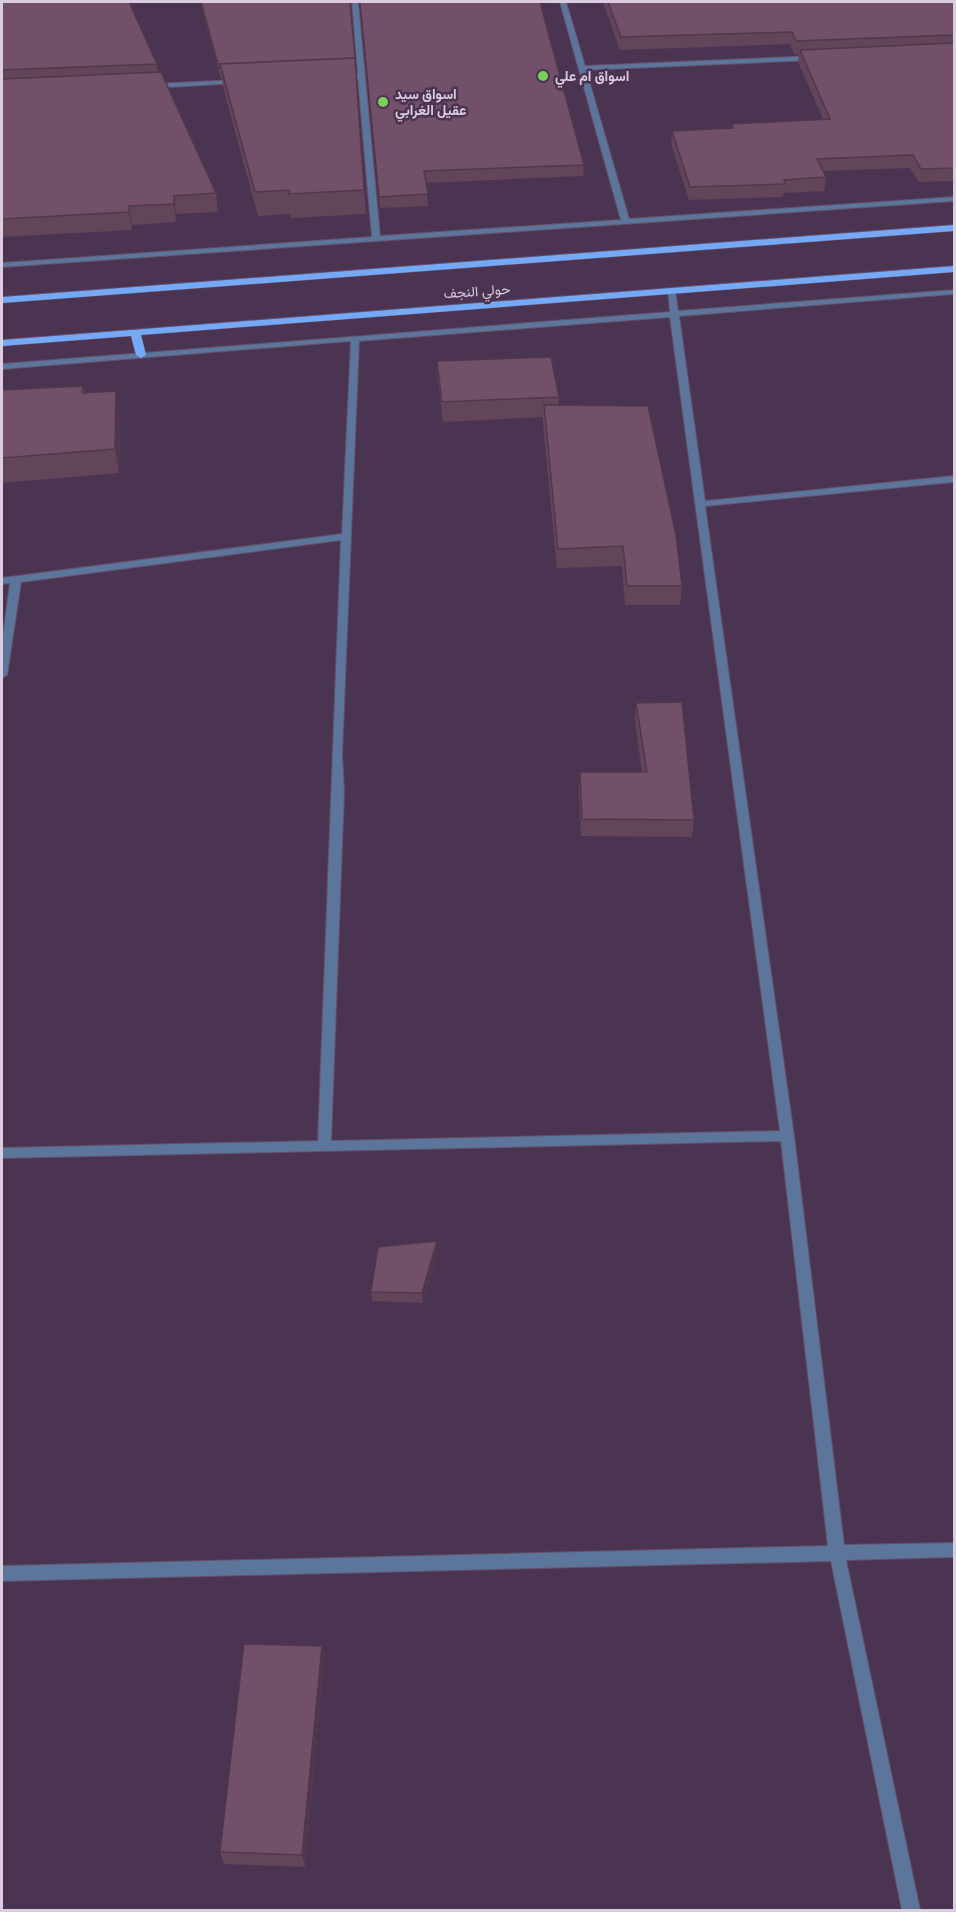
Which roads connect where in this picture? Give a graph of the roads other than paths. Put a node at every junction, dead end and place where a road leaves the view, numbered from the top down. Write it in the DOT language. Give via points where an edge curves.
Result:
graph roads {
  1 [pos="355,2"];
  2 [pos="563,2"];
  3 [pos="820,57"];
  4 [pos="582,68"];
  5 [pos="362,77"];
  6 [pos="327,79"];
  7 [pos="245,82"];
  8 [pos="141,86"];
  9 [pos="954,199"];
  10 [pos="626,222"];
  11 [pos="954,228"];
  12 [pos="376,239"];
  13 [pos="2,265"];
  14 [pos="954,269"];
  15 [pos="671,291"];
  16 [pos="954,292"];
  17 [pos="2,300"];
  18 [pos="675,313"];
  19 [pos="135,332"];
  20 [pos="355,338"];
  21 [pos="2,343"];
  22 [pos="141,355"];
  23 [pos="2,366"];
  24 [pos="954,479"];
  25 [pos="701,504"];
  26 [pos="347,536"];
  27 [pos="16,579"];
  28 [pos="2,581"];
  29 [pos="2,675"];
  30 [pos="787,1136"];
  31 [pos="324,1147"];
  32 [pos="2,1153"];
  33 [pos="954,1550"];
  34 [pos="837,1554"];
  35 [pos="2,1574"];
  36 [pos="911,1911"];
  1 -- 5 [label="street"];
  2 -- 4 [label="street"];
  3 -- 4 [label="street"];
  4 -- 10 [label="street"];
  5 -- 6 [label="street"];
  5 -- 12 [label="street"];
  7 -- 8 [label="street"];
  9 -- 10 [label="street"];
  10 -- 12 [label="street"];
  11 -- 17 [label="main road, حولي النجف"];
  12 -- 13 [label="street"];
  14 -- 15 [label="main road, حولي النجف"];
  15 -- 18 [label="street"];
  15 -- 19 [label="main road, حولي النجف"];
  16 -- 18 [label="street"];
  18 -- 20 [label="street"];
  18 -- 25 [label="street"];
  19 -- 21 [label="main road, حولي النجف"];
  19 -- 22 [label="main road"];
  20 -- 22 [label="street"];
  20 -- 26 [label="street"];
  22 -- 23 [label="street"];
  24 -- 25 [label="street"];
  25 -- 30 [label="street"];
  26 -- 27 [label="street"];
  26 -- 31 [label="street"];
  27 -- 28 [label="street"];
  27 -- 29 [label="street"];
  30 -- 31 [label="street"];
  30 -- 34 [label="street"];
  31 -- 32 [label="street"];
  33 -- 34 [label="street"];
  34 -- 35 [label="street"];
  34 -- 36 [label="street"];
}
